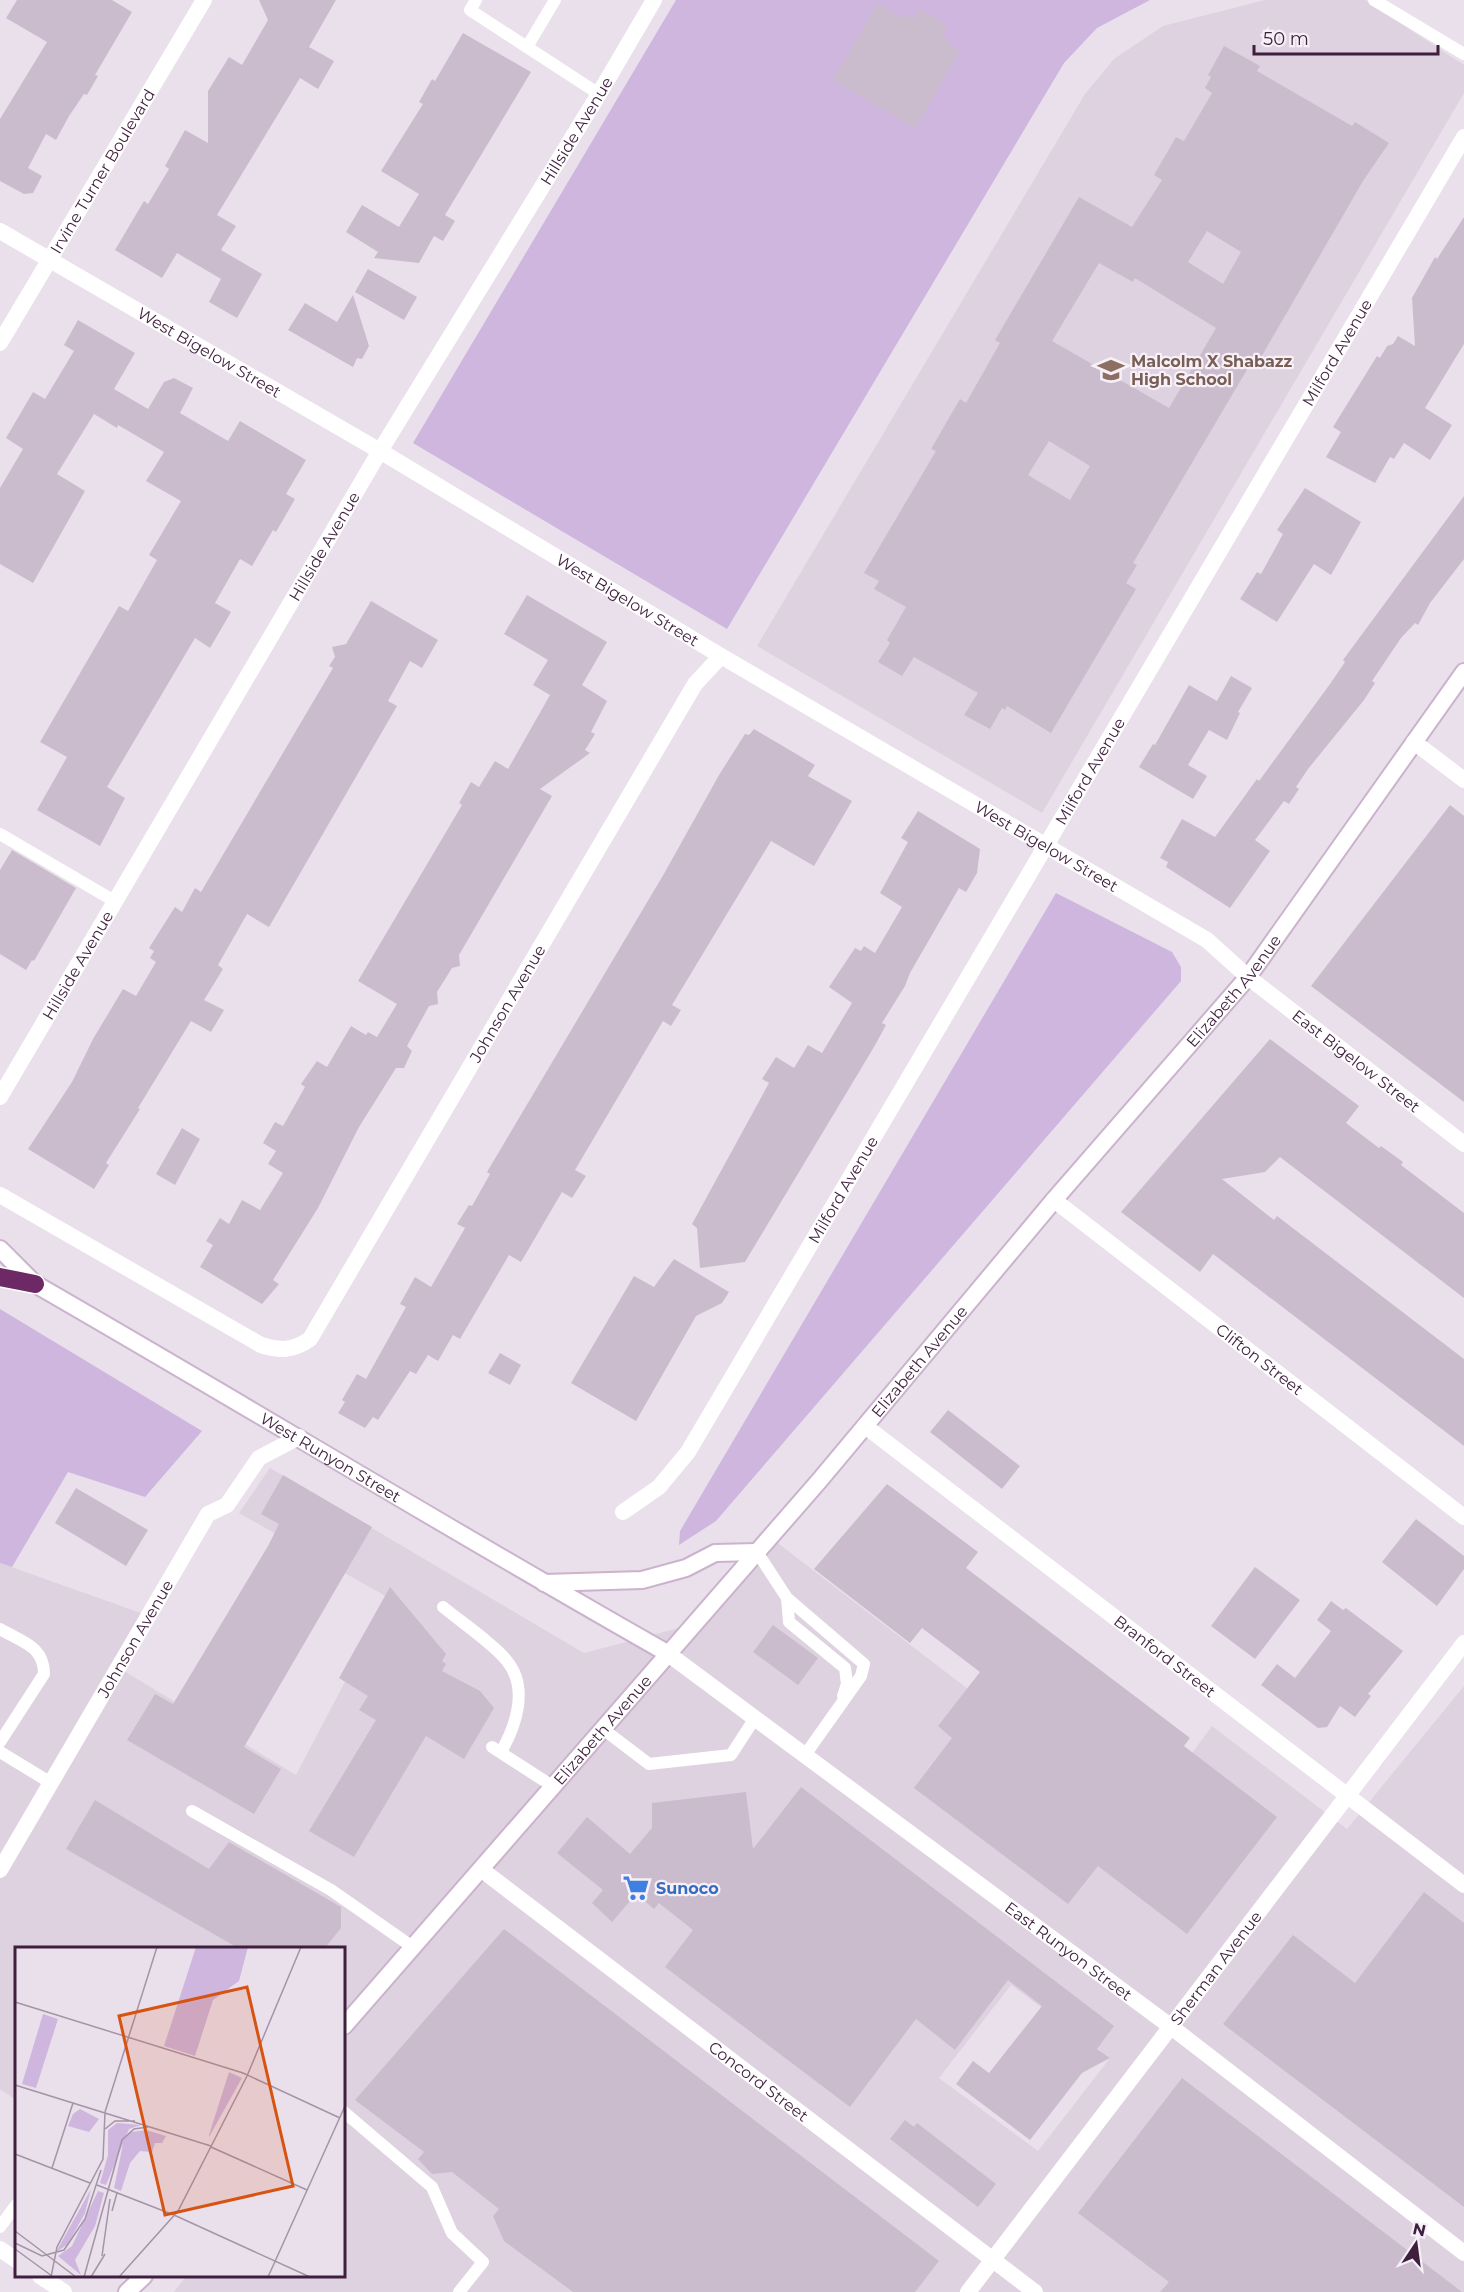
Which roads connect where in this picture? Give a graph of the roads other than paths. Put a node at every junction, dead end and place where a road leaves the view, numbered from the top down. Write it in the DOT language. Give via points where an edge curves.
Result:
graph roads {
  1 [pos="204,0"];
  2 [pos="476,0"];
  3 [pos="555,0"];
  4 [pos="654,0"];
  5 [pos="1374,0"];
  6 [pos="527,47"];
  7 [pos="1464,54"];
  8 [pos="599,94"];
  9 [pos="1464,137"];
  10 [pos="0,231"];
  11 [pos="49,261"];
  12 [pos="0,344"];
  13 [pos="380,451"];
  14 [pos="721,656"];
  15 [pos="1464,672"];
  16 [pos="1414,742"];
  17 [pos="1464,780"];
  18 [pos="0,834"];
  19 [pos="1047,845"];
  20 [pos="116,902"];
  21 [pos="1248,977"];
  22 [pos="0,1097"];
  23 [pos="1464,1144"];
  24 [pos="0,1195"];
  25 [pos="1054,1200"];
  26 [pos="0,1250"];
  27 [pos="0,1277"];
  28 [pos="35,1284"];
  29 [pos="865,1426"];
  30 [pos="299,1437"];
  31 [pos="622,1512"];
  32 [pos="1464,1517"];
  33 [pos="757,1552"];
  34 [pos="543,1583"];
  35 [pos="787,1598"];
  36 [pos="443,1607"];
  37 [pos="0,1629"];
  38 [pos="1464,1643"];
  39 [pos="667,1653"];
  40 [pos="836,1710"];
  41 [pos="755,1718"];
  42 [pos="603,1729"];
  43 [pos="0,1742"];
  44 [pos="0,1752"];
  45 [pos="805,1755"];
  46 [pos="51,1783"];
  47 [pos="554,1786"];
  48 [pos="1347,1793"];
  49 [pos="192,1810"];
  50 [pos="0,1870"];
  51 [pos="482,1870"];
  52 [pos="1464,1885"];
  53 [pos="414,1948"];
  54 [pos="345,2025"];
  55 [pos="1170,2026"];
  56 [pos="345,2113"];
  57 [pos="15,2206"];
  58 [pos="0,2227"];
  59 [pos="0,2249"];
  60 [pos="1464,2253"];
  61 [pos="15,2259"];
  62 [pos="993,2259"];
  63 [pos="42,2277"];
  64 [pos="143,2277"];
  65 [pos="64,2292"];
  66 [pos="127,2292"];
  67 [pos="459,2292"];
  68 [pos="968,2292"];
  69 [pos="1035,2292"];
  1 -- 11 [label="street, Irvine Turner Boulevard"];
  2 -- 6 [label="lane" via="470,10"];
  3 -- 6 [label="lane"];
  4 -- 8 [label="street, Hillside Avenue"];
  5 -- 7 [label="lane"];
  6 -- 8 [label="lane"];
  8 -- 13 [label="street, Hillside Avenue"];
  9 -- 19 [label="street, Milford Avenue"];
  10 -- 11 [label="street, West Bigelow Street"];
  11 -- 12 [label="street, Irvine Turner Boulevard"];
  11 -- 13 [label="street, West Bigelow Street"];
  13 -- 14 [label="street, West Bigelow Street"];
  13 -- 20 [label="street, Hillside Avenue"];
  14 -- 19 [label="street, West Bigelow Street"];
  14 -- 24 [label="street, Johnson Avenue" via="695,684 315,1332 295,1348 261,1346"];
  15 -- 16 [label="street, Elizabeth Avenue"];
  16 -- 17 [label="street"];
  16 -- 21 [label="street, Elizabeth Avenue"];
  18 -- 20 [label="lane"];
  19 -- 21 [label="street, West Bigelow Street" via="1207,940"];
  19 -- 31 [label="street, Milford Avenue" via="688,1452 659,1487"];
  20 -- 22 [label="street, Hillside Avenue"];
  21 -- 23 [label="street, East Bigelow Street"];
  21 -- 25 [label="street, Elizabeth Avenue"];
  25 -- 29 [label="street, Elizabeth Avenue"];
  25 -- 32 [label="street, Clifton Street"];
  26 -- 28 [label="street, West Runyon Street"];
  27 -- 28 [label="highway"];
  28 -- 30 [label="street, West Runyon Street"];
  29 -- 33 [label="street, Elizabeth Avenue"];
  29 -- 48 [label="street, Branford Street"];
  30 -- 34 [label="street, West Runyon Street"];
  30 -- 46 [label="street, Johnson Avenue" via="259,1458 227,1505 208,1515"];
  33 -- 34 [label="street" via="715,1553 686,1568 642,1580"];
  33 -- 35 [label="lane"];
  33 -- 39 [label="street, Elizabeth Avenue"];
  34 -- 39 [label="street, West Runyon Street"];
  35 -- 40 [label="lane" via="789,1622 845,1668 847,1684"];
  35 -- 40 [label="lane" via="864,1664 861,1676"];
  36 -- 47 [label="lane" via="508,1661 519,1693 518,1711 515,1725 496,1749"];
  37 -- 43 [label="lane" via="39,1651 44,1663 44,1674"];
  38 -- 48 [label="street, Sherman Avenue"];
  39 -- 41 [label="street, East Runyon Street"];
  39 -- 42 [label="street, Elizabeth Avenue"];
  40 -- 45 [label="lane"];
  41 -- 42 [label="lane" via="731,1755 649,1764"];
  41 -- 45 [label="street, East Runyon Street"];
  42 -- 47 [label="street, Elizabeth Avenue"];
  44 -- 46 [label="lane"];
  45 -- 55 [label="street, East Runyon Street"];
  46 -- 50 [label="street, Johnson Avenue"];
  47 -- 51 [label="street, Elizabeth Avenue"];
  48 -- 52 [label="street, Branford Street"];
  48 -- 55 [label="street, Sherman Avenue"];
  49 -- 53 [label="lane" via="331,1890"];
  51 -- 53 [label="street, Elizabeth Avenue"];
  51 -- 62 [label="street, Concord Street"];
  53 -- 54 [label="street, Elizabeth Avenue"];
  55 -- 60 [label="street, East Runyon Street"];
  55 -- 62 [label="street, Sherman Avenue"];
  56 -- 67 [label="lane" via="432,2187 452,2233 483,2262"];
  57 -- 58 [label="lane"];
  59 -- 61 [label="street"];
  62 -- 68 [label="street, Sherman Avenue"];
  62 -- 69 [label="street, Concord Street"];
  63 -- 65 [label="street"];
  64 -- 66 [label="street"];
}
